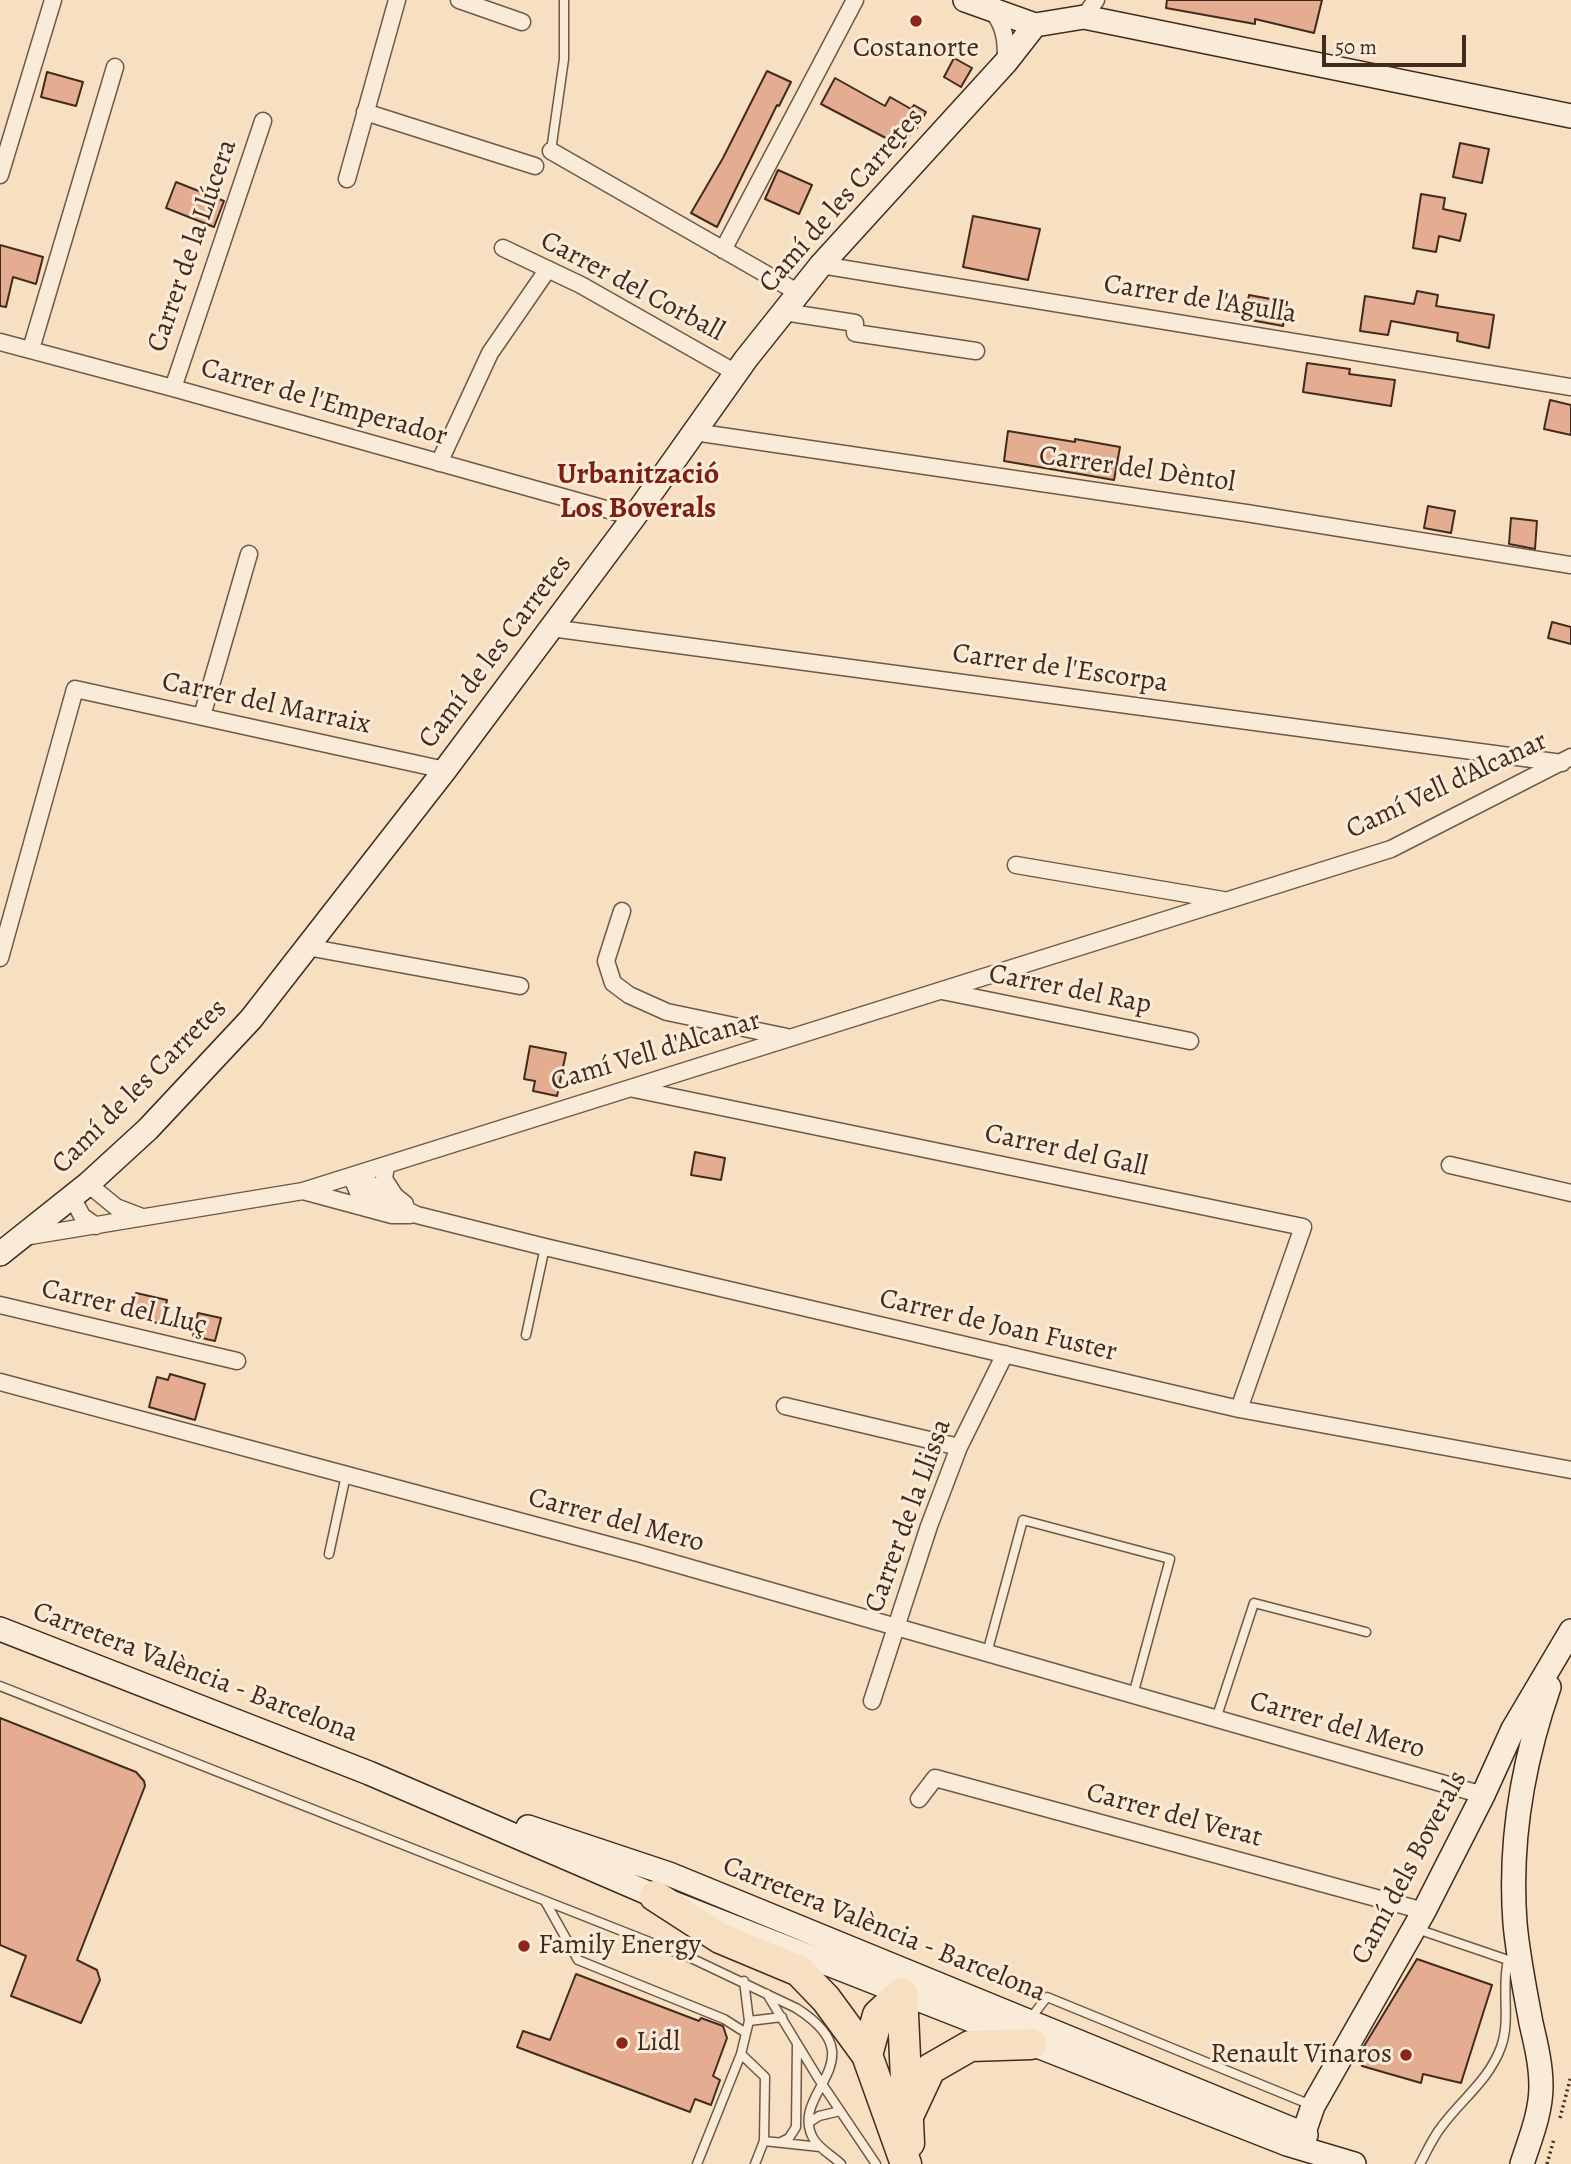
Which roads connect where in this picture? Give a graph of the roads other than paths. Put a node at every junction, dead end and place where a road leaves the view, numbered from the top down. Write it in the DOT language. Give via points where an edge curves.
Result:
graph roads {
  1 [pos="53,0"];
  2 [pos="397,0"];
  3 [pos="459,0"];
  4 [pos="564,0"];
  5 [pos="855,0"];
  6 [pos="965,0"];
  7 [pos="1090,9"];
  8 [pos="993,12"];
  9 [pos="522,22"];
  10 [pos="1035,25"];
  11 [pos="1006,62"];
  12 [pos="115,67"];
  13 [pos="365,112"];
  14 [pos="1571,116"];
  15 [pos="263,121"];
  16 [pos="551,151"];
  17 [pos="535,166"];
  18 [pos="0,175"];
  19 [pos="347,179"];
  20 [pos="503,248"];
  21 [pos="723,250"];
  22 [pos="821,265"];
  23 [pos="548,269"];
  24 [pos="799,293"];
  25 [pos="784,312"];
  26 [pos="0,342"];
  27 [pos="31,349"];
  28 [pos="976,351"];
  29 [pos="736,373"];
  30 [pos="173,387"];
  31 [pos="1571,387"];
  32 [pos="694,432"];
  33 [pos="439,463"];
  34 [pos="634,517"];
  35 [pos="249,554"];
  36 [pos="1571,565"];
  37 [pos="551,628"];
  38 [pos="202,716"];
  39 [pos="1566,760"];
  40 [pos="445,771"];
  41 [pos="1016,865"];
  42 [pos="1226,901"];
  43 [pos="622,911"];
  44 [pos="307,947"];
  45 [pos="0,958"];
  46 [pos="520,986"];
  47 [pos="939,991"];
  48 [pos="789,1038"];
  49 [pos="1190,1041"];
  50 [pos="630,1088"];
  51 [pos="386,1165"];
  52 [pos="1450,1165"];
  53 [pos="105,1169"];
  54 [pos="355,1175"];
  55 [pos="80,1191"];
  56 [pos="303,1191"];
  57 [pos="1571,1193"];
  58 [pos="109,1202"];
  59 [pos="376,1210"];
  60 [pos="417,1215"];
  61 [pos="142,1217"];
  62 [pos="96,1226"];
  63 [pos="23,1237"];
  64 [pos="545,1247"];
  65 [pos="0,1254"];
  66 [pos="0,1305"];
  67 [pos="526,1335"];
  68 [pos="1006,1354"];
  69 [pos="237,1361"];
  70 [pos="0,1382"];
  71 [pos="785,1406"];
  72 [pos="1239,1409"];
  73 [pos="959,1447"];
  74 [pos="1571,1470"];
  75 [pos="346,1475"];
  76 [pos="328,1554"];
  77 [pos="896,1627"];
  78 [pos="0,1629"];
  79 [pos="1366,1632"];
  80 [pos="1569,1634"];
  81 [pos="987,1653"];
  82 [pos="0,1686"];
  83 [pos="1133,1695"];
  84 [pos="872,1701"];
  85 [pos="1216,1719"];
  86 [pos="1483,1795"];
  87 [pos="919,1799"];
  88 [pos="662,1885"];
  89 [pos="545,1901"];
  90 [pos="1419,1919"];
  91 [pos="1513,1960"];
  92 [pos="744,1981"];
  93 [pos="902,1993"];
  94 [pos="767,1994"];
  95 [pos="782,2017"];
  96 [pos="749,2021"];
  97 [pos="1531,2023"];
  98 [pos="1030,2032"];
  99 [pos="746,2033"];
  100 [pos="797,2041"];
  101 [pos="741,2054"];
  102 [pos="867,2055"];
  103 [pos="1124,2060"];
  104 [pos="823,2084"];
  105 [pos="1314,2106"];
  106 [pos="840,2111"];
  107 [pos="907,2117"];
  108 [pos="810,2122"];
  109 [pos="1301,2140"];
  110 [pos="764,2141"];
  111 [pos="781,2142"];
  112 [pos="820,2147"];
  113 [pos="697,2164"];
  114 [pos="755,2164"];
  115 [pos="841,2164"];
  116 [pos="876,2164"];
  117 [pos="908,2164"];
  118 [pos="1354,2164"];
  119 [pos="1367,2164"];
  120 [pos="1420,2164"];
  121 [pos="1522,2164"];
  122 [pos="1539,2164"];
  1 -- 18 [label="street"];
  2 -- 13 [label="street"];
  3 -- 9 [label="street"];
  4 -- 16 [label="lane" via="564,59"];
  5 -- 21 [label="street"];
  6 -- 8 [label="street"];
  7 -- 10 [label="street"];
  7 -- 14 [label="street"];
  8 -- 10 [label="street"];
  8 -- 11 [label="street" via="1005,34"];
  10 -- 11 [label="street, Camí de les Carretes"];
  11 -- 22 [label="street, Camí de les Carretes"];
  12 -- 27 [label="street"];
  13 -- 17 [label="street"];
  13 -- 19 [label="street"];
  15 -- 30 [label="street, Carrer de la Llúcera"];
  16 -- 21 [label="street"];
  20 -- 23 [label="street, Carrer del Corball"];
  21 -- 24 [label="street"];
  22 -- 24 [label="street, Camí de les Carretes"];
  22 -- 31 [label="street, Carrer de l'Agulla"];
  23 -- 29 [label="street, Carrer del Corball"];
  23 -- 33 [label="street" via="490,353"];
  24 -- 25 [label="street, Camí de les Carretes"];
  25 -- 28 [label="street" via="855,323 855,334"];
  25 -- 29 [label="street, Camí de les Carretes"];
  26 -- 27 [label="street, Carrer de l'Emperador"];
  27 -- 30 [label="street, Carrer de l'Emperador"];
  29 -- 32 [label="street, Camí de les Carretes"];
  30 -- 33 [label="street, Carrer de l'Emperador"];
  32 -- 34 [label="street, Camí de les Carretes"];
  32 -- 36 [label="street, Carrer del Dèntol" via="1232,510"];
  33 -- 34 [label="street, Carrer de l'Emperador"];
  34 -- 37 [label="street, Camí de les Carretes"];
  35 -- 38 [label="street"];
  37 -- 39 [label="street, Carrer de l'Escorpa"];
  37 -- 40 [label="street, Camí de les Carretes"];
  38 -- 40 [label="street, Carrer del Marraix"];
  38 -- 45 [label="street, Carrer del Marraix" via="75,689"];
  39 -- 42 [label="street, Camí Vell d'Alcanar" via="1391,849"];
  40 -- 44 [label="street, Camí de les Carretes"];
  41 -- 42 [label="street, Camí Vell d'Alcanar"];
  42 -- 47 [label="street, Camí Vell d'Alcanar"];
  43 -- 48 [label="street" via="606,961 613,983 667,1012"];
  44 -- 46 [label="street"];
  44 -- 53 [label="street, Camí de les Carretes" via="250,1019"];
  47 -- 48 [label="street, Camí Vell d'Alcanar"];
  47 -- 49 [label="street, Carrer del Rap"];
  48 -- 50 [label="street, Camí Vell d'Alcanar"];
  50 -- 51 [label="street, Camí Vell d'Alcanar"];
  50 -- 72 [label="street, Carrer del Gall" via="1303,1227"];
  51 -- 54 [label="street, Camí Vell d'Alcanar"];
  51 -- 60 [label="street, Carrer de Joan Fuster" via="384,1179"];
  52 -- 57 [label="street"];
  53 -- 55 [label="street, Camí de les Carretes"];
  53 -- 58 [label="street"];
  54 -- 56 [label="street, Camí Vell d'Alcanar"];
  54 -- 59 [label="street" via="358,1192"];
  54 -- 60 [label="street, Carrer de Joan Fuster" via="384,1199"];
  55 -- 58 [label="street"];
  55 -- 62 [label="street" via="82,1216"];
  55 -- 63 [label="street, Camí de les Carretes"];
  56 -- 59 [label="street, Carrer de Joan Fuster"];
  56 -- 61 [label="street, Camí Vell d'Alcanar"];
  58 -- 61 [label="street"];
  59 -- 60 [label="street, Carrer de Joan Fuster"];
  60 -- 64 [label="street, Carrer de Joan Fuster"];
  61 -- 62 [label="street, Camí Vell d'Alcanar"];
  62 -- 63 [label="street, Camí Vell d'Alcanar"];
  63 -- 65 [label="street, Camí de les Carretes"];
  64 -- 67 [label="lane"];
  64 -- 68 [label="street, Carrer de Joan Fuster"];
  66 -- 69 [label="street, Carrer del Lluç"];
  68 -- 72 [label="street, Carrer de Joan Fuster"];
  68 -- 73 [label="street, Carrer de la Llissa"];
  70 -- 75 [label="street, Carrer del Mero"];
  71 -- 73 [label="street"];
  72 -- 74 [label="street, Carrer de Joan Fuster"];
  73 -- 77 [label="street, Carrer de la Llissa"];
  75 -- 76 [label="lane"];
  75 -- 77 [label="street, Carrer del Mero"];
  77 -- 81 [label="street, Carrer del Mero"];
  77 -- 84 [label="street, Carrer de la Llissa"];
  78 -- 88 [label="street, Carretera València - Barcelona"];
  79 -- 85 [label="lane, Carrer del Mero" via="1254,1602"];
  80 -- 86 [label="street, Camí dels Boverals" via="1513,1728"];
  80 -- 91 [label="street" via="1539,1717 1517,1822"];
  81 -- 83 [label="street, Carrer del Mero"];
  81 -- 83 [label="lane" via="1023,1520 1170,1559"];
  82 -- 89 [label="lane"];
  83 -- 85 [label="street, Carrer del Mero"];
  85 -- 86 [label="street, Carrer del Mero"];
  86 -- 90 [label="street, Camí dels Boverals"];
  87 -- 90 [label="street, Carrer del Verat" via="935,1778"];
  88 -- 93 [label="street, Carretera València - Barcelona"];
  88 -- 98 [label="street, Carretera València - Barcelona"];
  88 -- 102 [label="highway" via="720,1938 799,1971"];
  89 -- 92 [label="lane"];
  89 -- 99 [label="lane" via="578,1960 724,2019"];
  90 -- 91 [label="lane"];
  90 -- 105 [label="street, Camí dels Boverals"];
  91 -- 97 [label="street"];
  91 -- 120 [label="lane" via="1504,1977 1505,2025 1495,2062 1443,2124"];
  92 -- 94 [label="lane"];
  92 -- 96 [label="lane"];
  93 -- 98 [label="street, Carretera València - Barcelona"];
  93 -- 102 [label="highway" via="878,2015"];
  93 -- 103 [label="street" via="923,1989 1024,2029"];
  93 -- 107 [label="highway"];
  94 -- 95 [label="lane"];
  94 -- 104 [label="lane" via="806,2014 830,2042 833,2060"];
  95 -- 96 [label="lane"];
  95 -- 100 [label="lane"];
  96 -- 99 [label="lane"];
  97 -- 121 [label="street" via="1541,2087"];
  97 -- 122 [label="street" via="1549,2103"];
  98 -- 103 [label="street, Carretera València - Barcelona"];
  98 -- 105 [label="lane" via="1048,1997"];
  98 -- 107 [label="highway" via="971,2046 930,2069"];
  98 -- 109 [label="street, Carretera València - Barcelona"];
  99 -- 101 [label="lane"];
  100 -- 104 [label="lane"];
  100 -- 111 [label="lane" via="796,2127"];
  101 -- 110 [label="lane" via="765,2077"];
  101 -- 113 [label="lane"];
  102 -- 117 [label="highway"];
  103 -- 109 [label="street, Carretera València - Barcelona"];
  104 -- 106 [label="lane"];
  104 -- 108 [label="lane"];
  105 -- 109 [label="street, Camí dels Boverals"];
  106 -- 108 [label="lane"];
  106 -- 116 [label="lane"];
  107 -- 117 [label="highway"];
  108 -- 112 [label="lane"];
  109 -- 118 [label="street, Carretera València - Barcelona"];
  109 -- 119 [label="street, Carretera València - Barcelona"];
  110 -- 111 [label="lane"];
  110 -- 114 [label="lane"];
  111 -- 112 [label="lane"];
  112 -- 115 [label="lane"];
}
